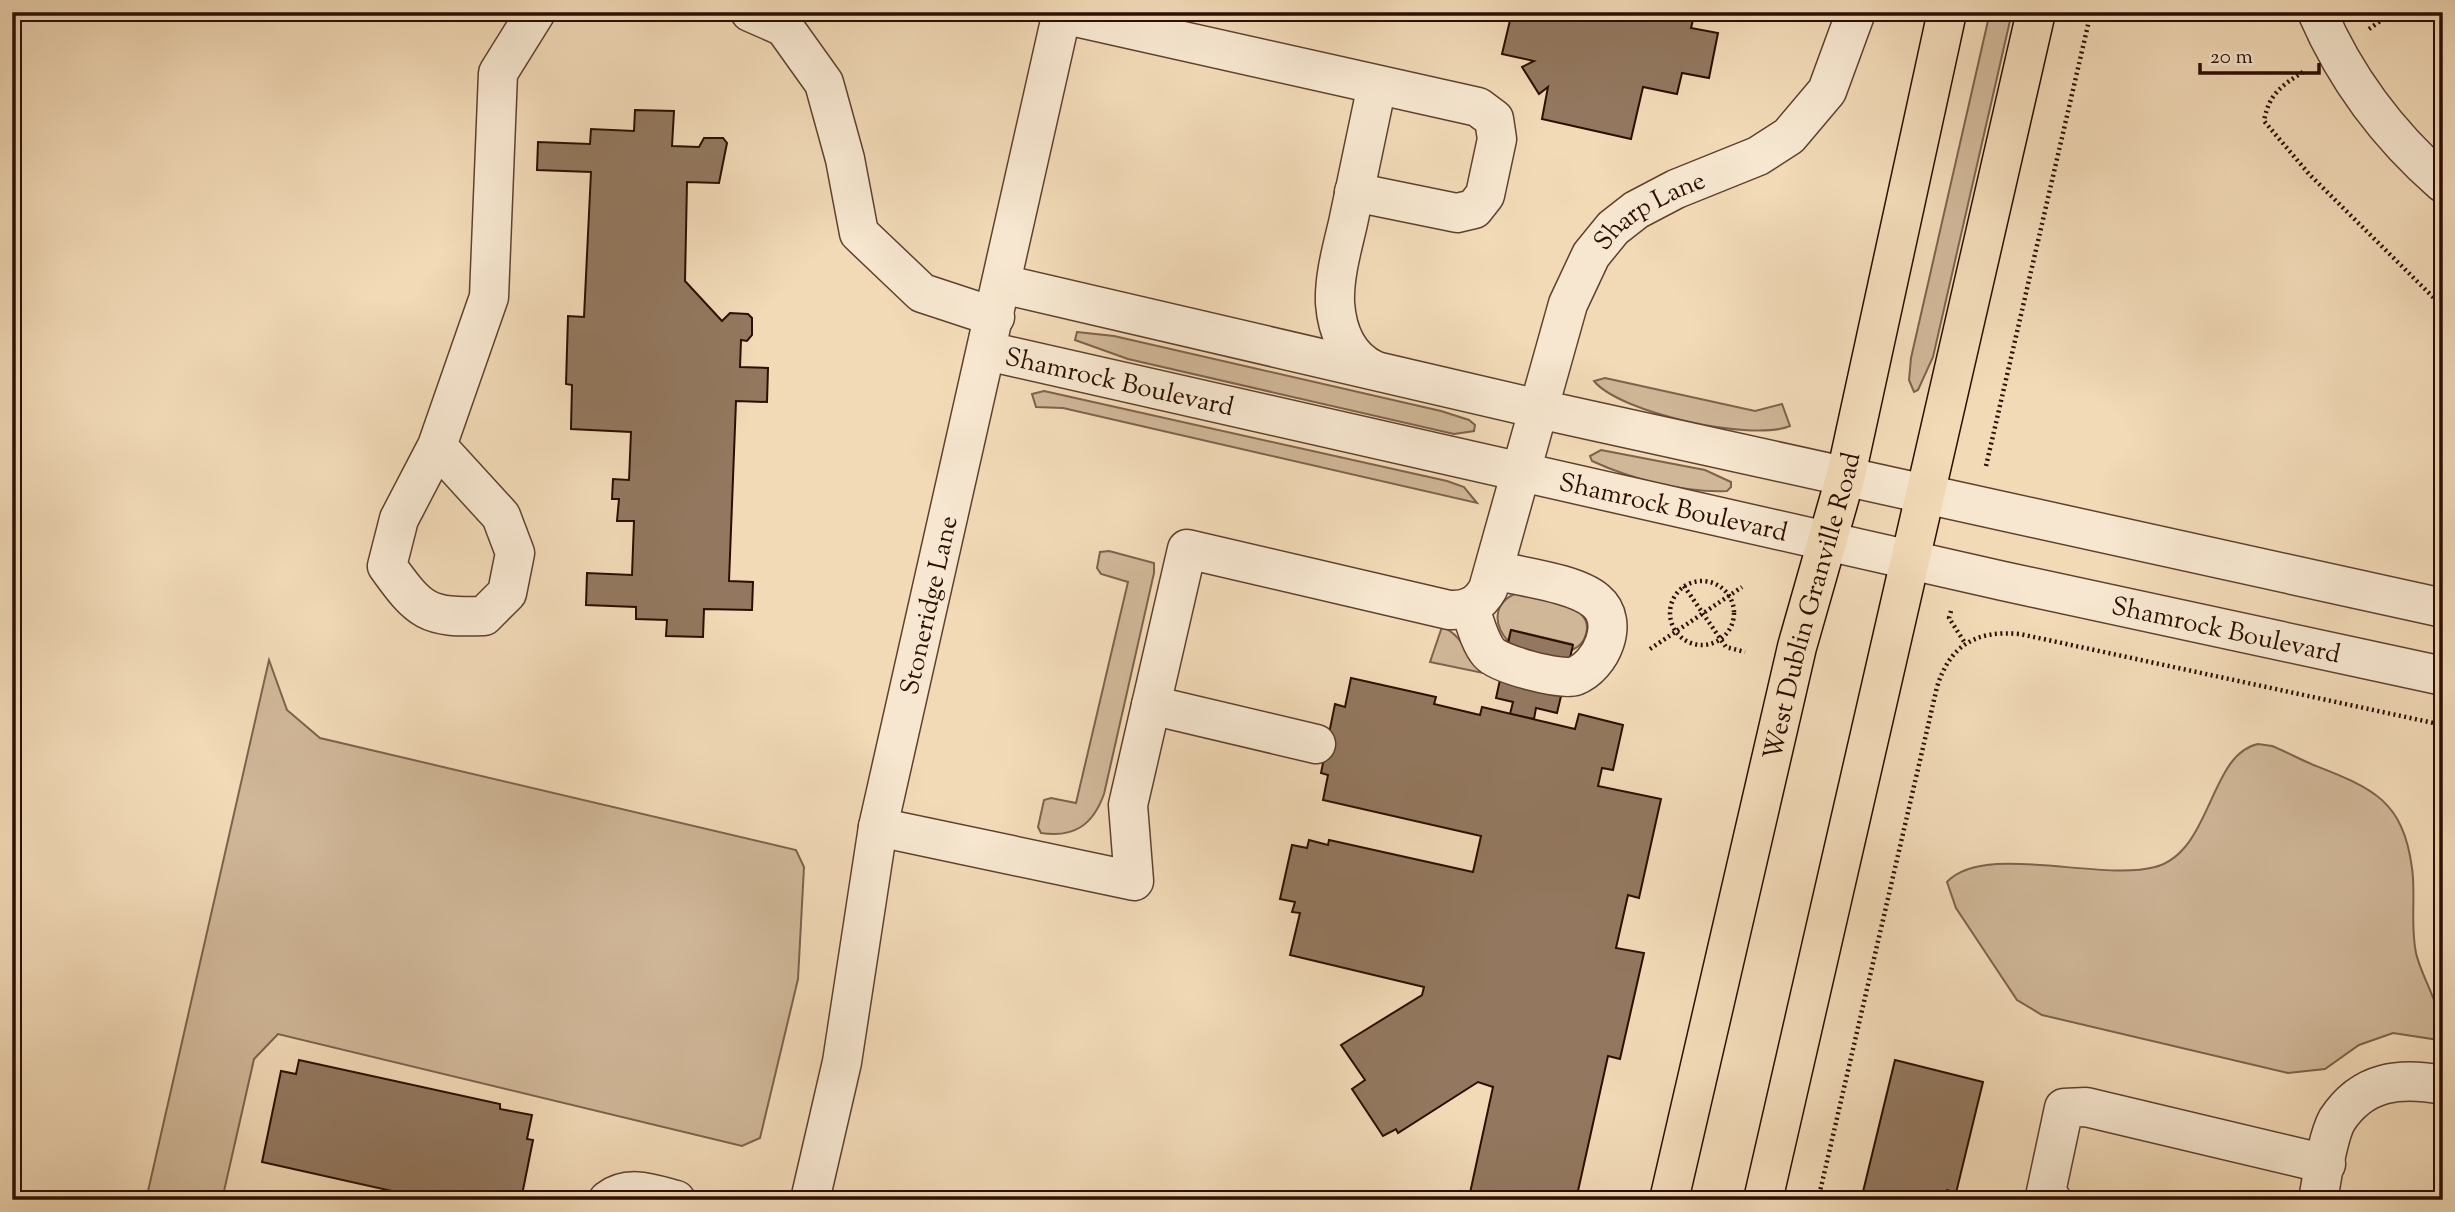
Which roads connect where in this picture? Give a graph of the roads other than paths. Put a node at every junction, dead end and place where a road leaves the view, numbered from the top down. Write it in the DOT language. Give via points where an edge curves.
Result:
graph roads {
  1 [pos="536,12"];
  2 [pos="750,12"];
  3 [pos="1856,12"];
  4 [pos="1947,12"];
  5 [pos="2036,12"];
  6 [pos="2317,12"];
  7 [pos="1062,13"];
  8 [pos="1377,85"];
  9 [pos="2443,183"];
  10 [pos="1354,191"];
  11 [pos="994,317"];
  12 [pos="1374,370"];
  13 [pos="1539,409"];
  14 [pos="437,446"];
  15 [pos="1522,472"];
  16 [pos="1846,475"];
  17 [pos="1925,492"];
  18 [pos="1828,540"];
  19 [pos="1909,559"];
  20 [pos="1494,570"];
  21 [pos="1469,608"];
  22 [pos="2443,608"];
  23 [pos="2443,676"];
  24 [pos="1151,705"];
  25 [pos="1316,744"];
  26 [pos="878,827"];
  27 [pos="2443,1085"];
  28 [pos="2322,1182"];
  29 [pos="608,1200"];
  30 [pos="676,1200"];
  31 [pos="810,1200"];
  32 [pos="1669,1200"];
  33 [pos="1763,1200"];
  34 [pos="2052,1200"];
  1 -- 14 [label="street" via="498,73 489,297"];
  2 -- 11 [label="street" via="784,27 824,83 859,233 922,293"];
  3 -- 13 [label="street, Sharp Lane" via="1827,91 1789,136 1758,156 1648,203 1601,240 1568,304"];
  4 -- 16 [label="main road, West Dublin Granville Road"];
  5 -- 17 [label="main road"];
  6 -- 9 [label="street" via="2335,51 2374,110"];
  7 -- 8 [label="street"];
  7 -- 11 [label="street, Stoneridge Lane"];
  8 -- 10 [label="street"];
  8 -- 10 [label="street" via="1489,112 1498,134 1485,195 1478,206 1462,214"];
  10 -- 12 [label="street" via="1339,267 1337,319 1349,349 1360,363"];
  11 -- 12 [label="street"];
  11 -- 15 [label="street, Shamrock Boulevard"];
  11 -- 26 [label="street, Stoneridge Lane"];
  12 -- 13 [label="street"];
  13 -- 15 [label="street, Sharp Lane"];
  13 -- 16 [label="street"];
  15 -- 18 [label="street, Shamrock Boulevard"];
  15 -- 20 [label="street, Sharp Lane"];
  16 -- 17 [label="street"];
  16 -- 18 [label="main road, West Dublin Granville Road"];
  17 -- 19 [label="main road"];
  17 -- 22 [label="street"];
  18 -- 19 [label="street, Shamrock Boulevard"];
  18 -- 32 [label="main road, West Dublin Granville Road" via="1797,647"];
  19 -- 23 [label="street, Shamrock Boulevard"];
  19 -- 33 [label="main road"];
  20 -- 21 [label="street" via="1485,594"];
  20 -- 21 [label="street" via="1573,589 1595,600 1608,625 1600,652 1571,677 1503,663 1485,647"];
  21 -- 24 [label="street" via="1449,610 1187,549"];
  24 -- 25 [label="street"];
  24 -- 26 [label="street" via="1128,805 1134,881"];
  26 -- 31 [label="street, Stoneridge Lane" via="842,1062"];
  27 -- 28 [label="street" via="2409,1079 2365,1090 2336,1121"];
  28 -- 34 [label="street" via="2086,1107 2064,1108 2046,1192"];
  29 -- 30 [label="street" via="636,1191"];
}
